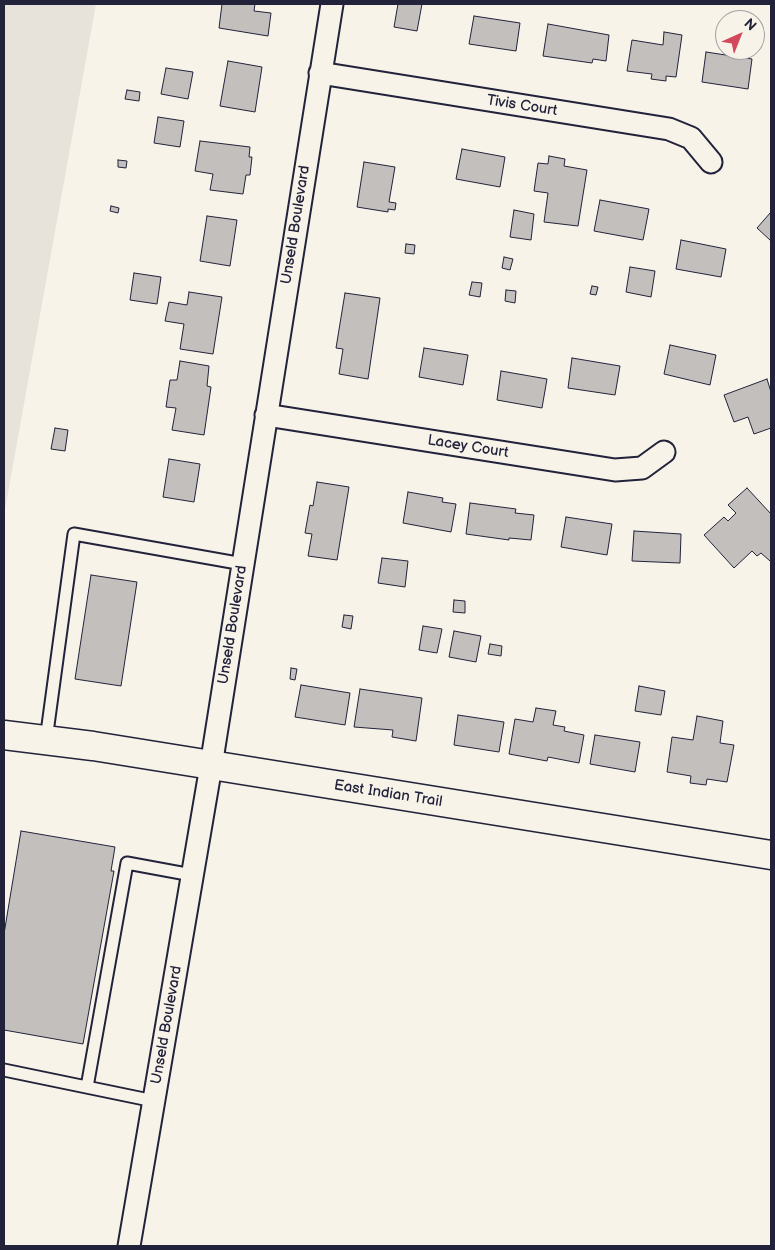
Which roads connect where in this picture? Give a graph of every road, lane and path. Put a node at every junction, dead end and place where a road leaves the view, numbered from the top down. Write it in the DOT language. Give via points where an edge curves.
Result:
graph roads {
  1 [pos="332,4"];
  2 [pos="320,73"];
  3 [pos="711,162"];
  4 [pos="266,416"];
  5 [pos="664,452"];
  6 [pos="242,564"];
  7 [pos="4,735"];
  8 [pos="46,740"];
  9 [pos="211,766"];
  10 [pos="771,855"];
  11 [pos="192,875"];
  12 [pos="4,1070"];
  13 [pos="87,1087"];
  14 [pos="154,1101"];
  15 [pos="129,1246"];
  1 -- 2 [label="street, Unseld Boulevard"];
  2 -- 3 [label="street, Tivis Court" via="669,129 691,138"];
  2 -- 4 [label="street, Unseld Boulevard"];
  4 -- 5 [label="street, Lacey Court" via="615,470 642,468"];
  4 -- 6 [label="street, Unseld Boulevard"];
  6 -- 8 [label="lane" via="74,534"];
  6 -- 9 [label="street, Unseld Boulevard"];
  7 -- 8 [label="main road, East Indian Trail"];
  8 -- 9 [label="main road, East Indian Trail"];
  9 -- 10 [label="main road, East Indian Trail"];
  9 -- 11 [label="street, Unseld Boulevard"];
  11 -- 13 [label="lane" via="127,863"];
  11 -- 14 [label="street, Unseld Boulevard"];
  12 -- 13 [label="lane"];
  13 -- 14 [label="lane"];
  14 -- 15 [label="street, Unseld Boulevard"];
}
